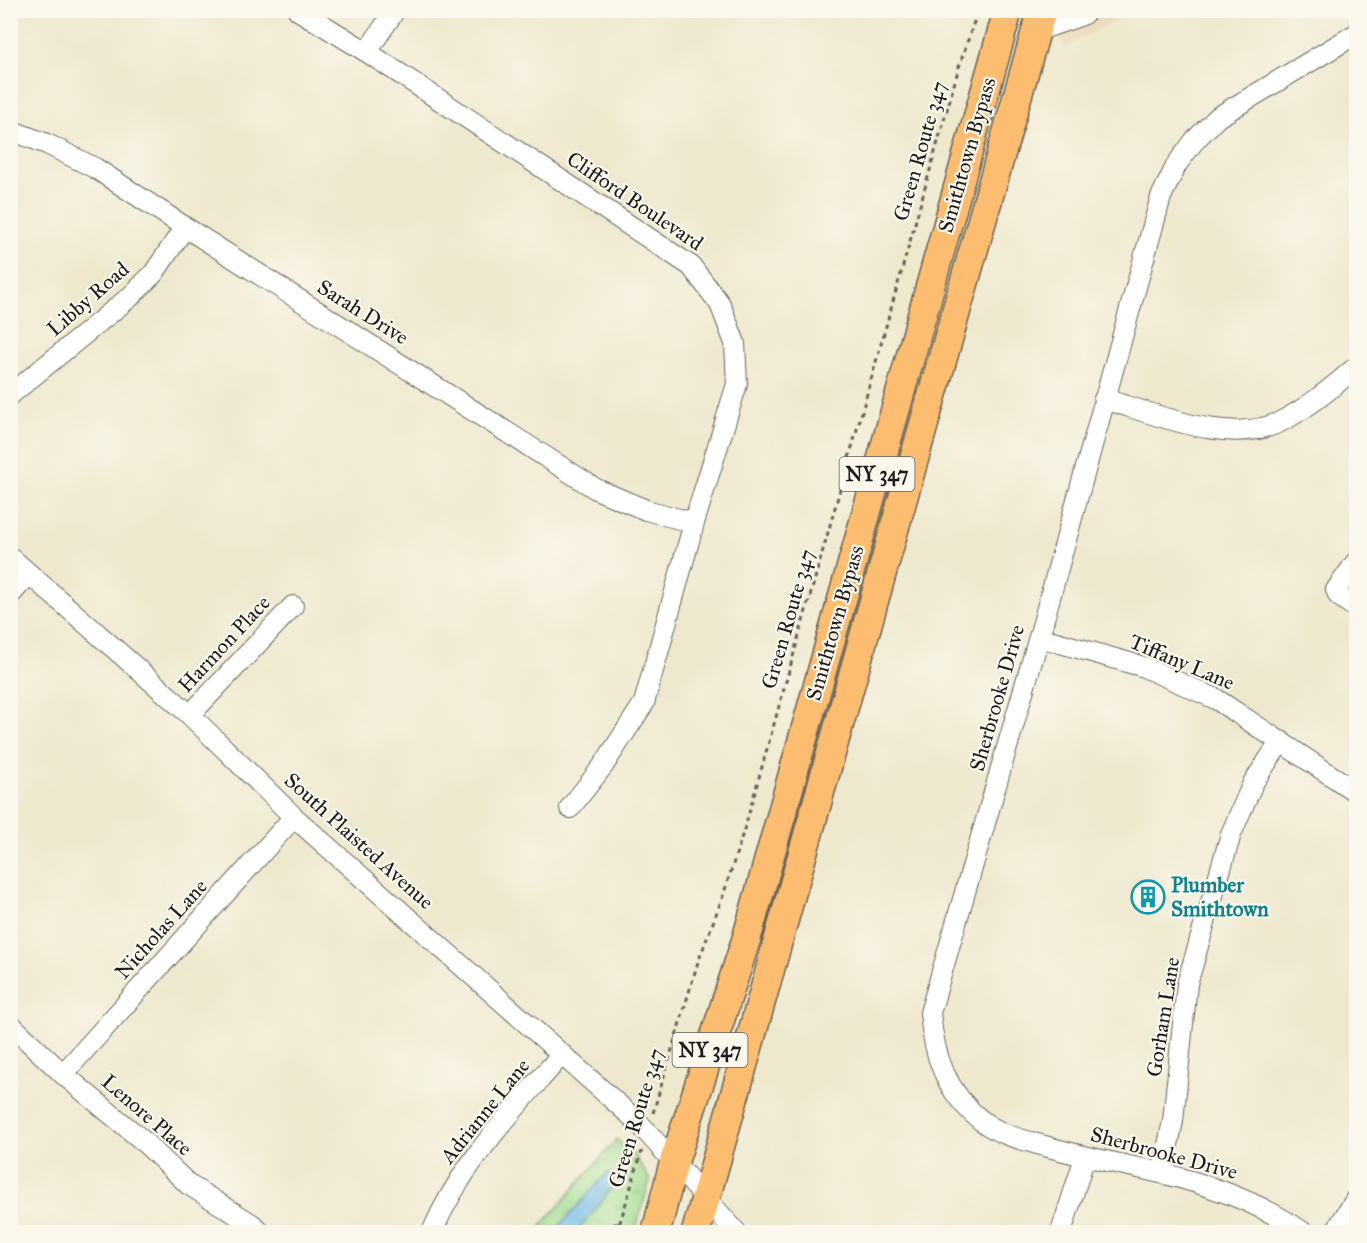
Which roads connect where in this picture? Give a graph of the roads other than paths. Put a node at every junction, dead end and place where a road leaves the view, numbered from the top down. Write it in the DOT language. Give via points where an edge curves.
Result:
graph roads {
  1 [pos="298,10"];
  2 [pos="395,10"];
  3 [pos="1008,10"];
  4 [pos="1088,10"];
  5 [pos="1039,21"];
  6 [pos="1356,34"];
  7 [pos="367,52"];
  8 [pos="10,130"];
  9 [pos="185,227"];
  10 [pos="1356,367"];
  11 [pos="10,395"];
  12 [pos="1104,399"];
  13 [pos="694,523"];
  14 [pos="10,557"];
  15 [pos="1356,562"];
  16 [pos="29,574"];
  17 [pos="10,595"];
  18 [pos="293,606"];
  19 [pos="1356,608"];
  20 [pos="1040,637"];
  21 [pos="190,715"];
  22 [pos="1281,741"];
  23 [pos="1356,792"];
  24 [pos="570,808"];
  25 [pos="294,817"];
  26 [pos="10,1024"];
  27 [pos="562,1054"];
  28 [pos="63,1074"];
  29 [pos="1085,1157"];
  30 [pos="674,1162"];
  31 [pos="1162,1173"];
  32 [pos="705,1198"];
  33 [pos="1356,1199"];
  34 [pos="260,1233"];
  35 [pos="432,1233"];
  36 [pos="656,1233"];
  37 [pos="696,1233"];
  38 [pos="736,1233"];
  39 [pos="1061,1233"];
  40 [pos="1303,1233"];
  41 [pos="1335,1233"];
  1 -- 7 [label="street, Clifford Boulevard"];
  2 -- 7 [label="street"];
  3 -- 30 [label="highway, Smithtown Bypass / NY 347" via="747,937"];
  4 -- 5 [label="street" via="1082,15"];
  5 -- 32 [label="highway, Smithtown Bypass / NY 347"];
  6 -- 12 [label="street, Sherbrooke Drive" via="1218,117 1177,164 1161,197"];
  7 -- 13 [label="street, Clifford Boulevard" via="691,266 720,304 735,343 737,384"];
  8 -- 9 [label="street, Sarah Drive" via="95,168"];
  9 -- 11 [label="street, Libby Road" via="154,273"];
  9 -- 13 [label="street, Sarah Drive" via="596,489 646,510"];
  10 -- 12 [label="street" via="1321,397 1281,422 1244,432 1208,428"];
  12 -- 20 [label="street, Sherbrooke Drive"];
  13 -- 24 [label="street, Clifford Boulevard" via="644,703"];
  14 -- 16 [label="street, South Plaisted Avenue"];
  15 -- 19 [label="street" via="1336,591"];
  16 -- 17 [label="street"];
  16 -- 21 [label="street, South Plaisted Avenue"];
  18 -- 21 [label="street, Harmon Place"];
  20 -- 22 [label="street, Tiffany Lane" via="1144,667 1216,699"];
  20 -- 29 [label="street, Sherbrooke Drive" via="930,1013 942,1071 981,1121 1007,1136"];
  21 -- 25 [label="street, South Plaisted Avenue"];
  22 -- 23 [label="street, Tiffany Lane"];
  22 -- 31 [label="street, Gorham Lane" via="1253,783 1231,834 1187,984 1173,1121"];
  25 -- 27 [label="street, South Plaisted Avenue"];
  25 -- 28 [label="street, Nicholas Lane"];
  26 -- 28 [label="street, Lenore Place"];
  27 -- 30 [label="street, South Plaisted Avenue" via="638,1122"];
  27 -- 35 [label="street, Adrianne Lane" via="480,1149 444,1205"];
  28 -- 34 [label="street, Lenore Place" via="189,1185"];
  29 -- 31 [label="street, Sherbrooke Drive"];
  29 -- 39 [label="street"];
  30 -- 32 [label="street, South Plaisted Avenue"];
  30 -- 36 [label="highway, Smithtown Bypass / NY 347"];
  31 -- 40 [label="street, Sherbrooke Drive" via="1240,1197"];
  32 -- 37 [label="highway, Smithtown Bypass / NY 347"];
  32 -- 38 [label="street, South Plaisted Avenue"];
  33 -- 41 [label="street"];
}
